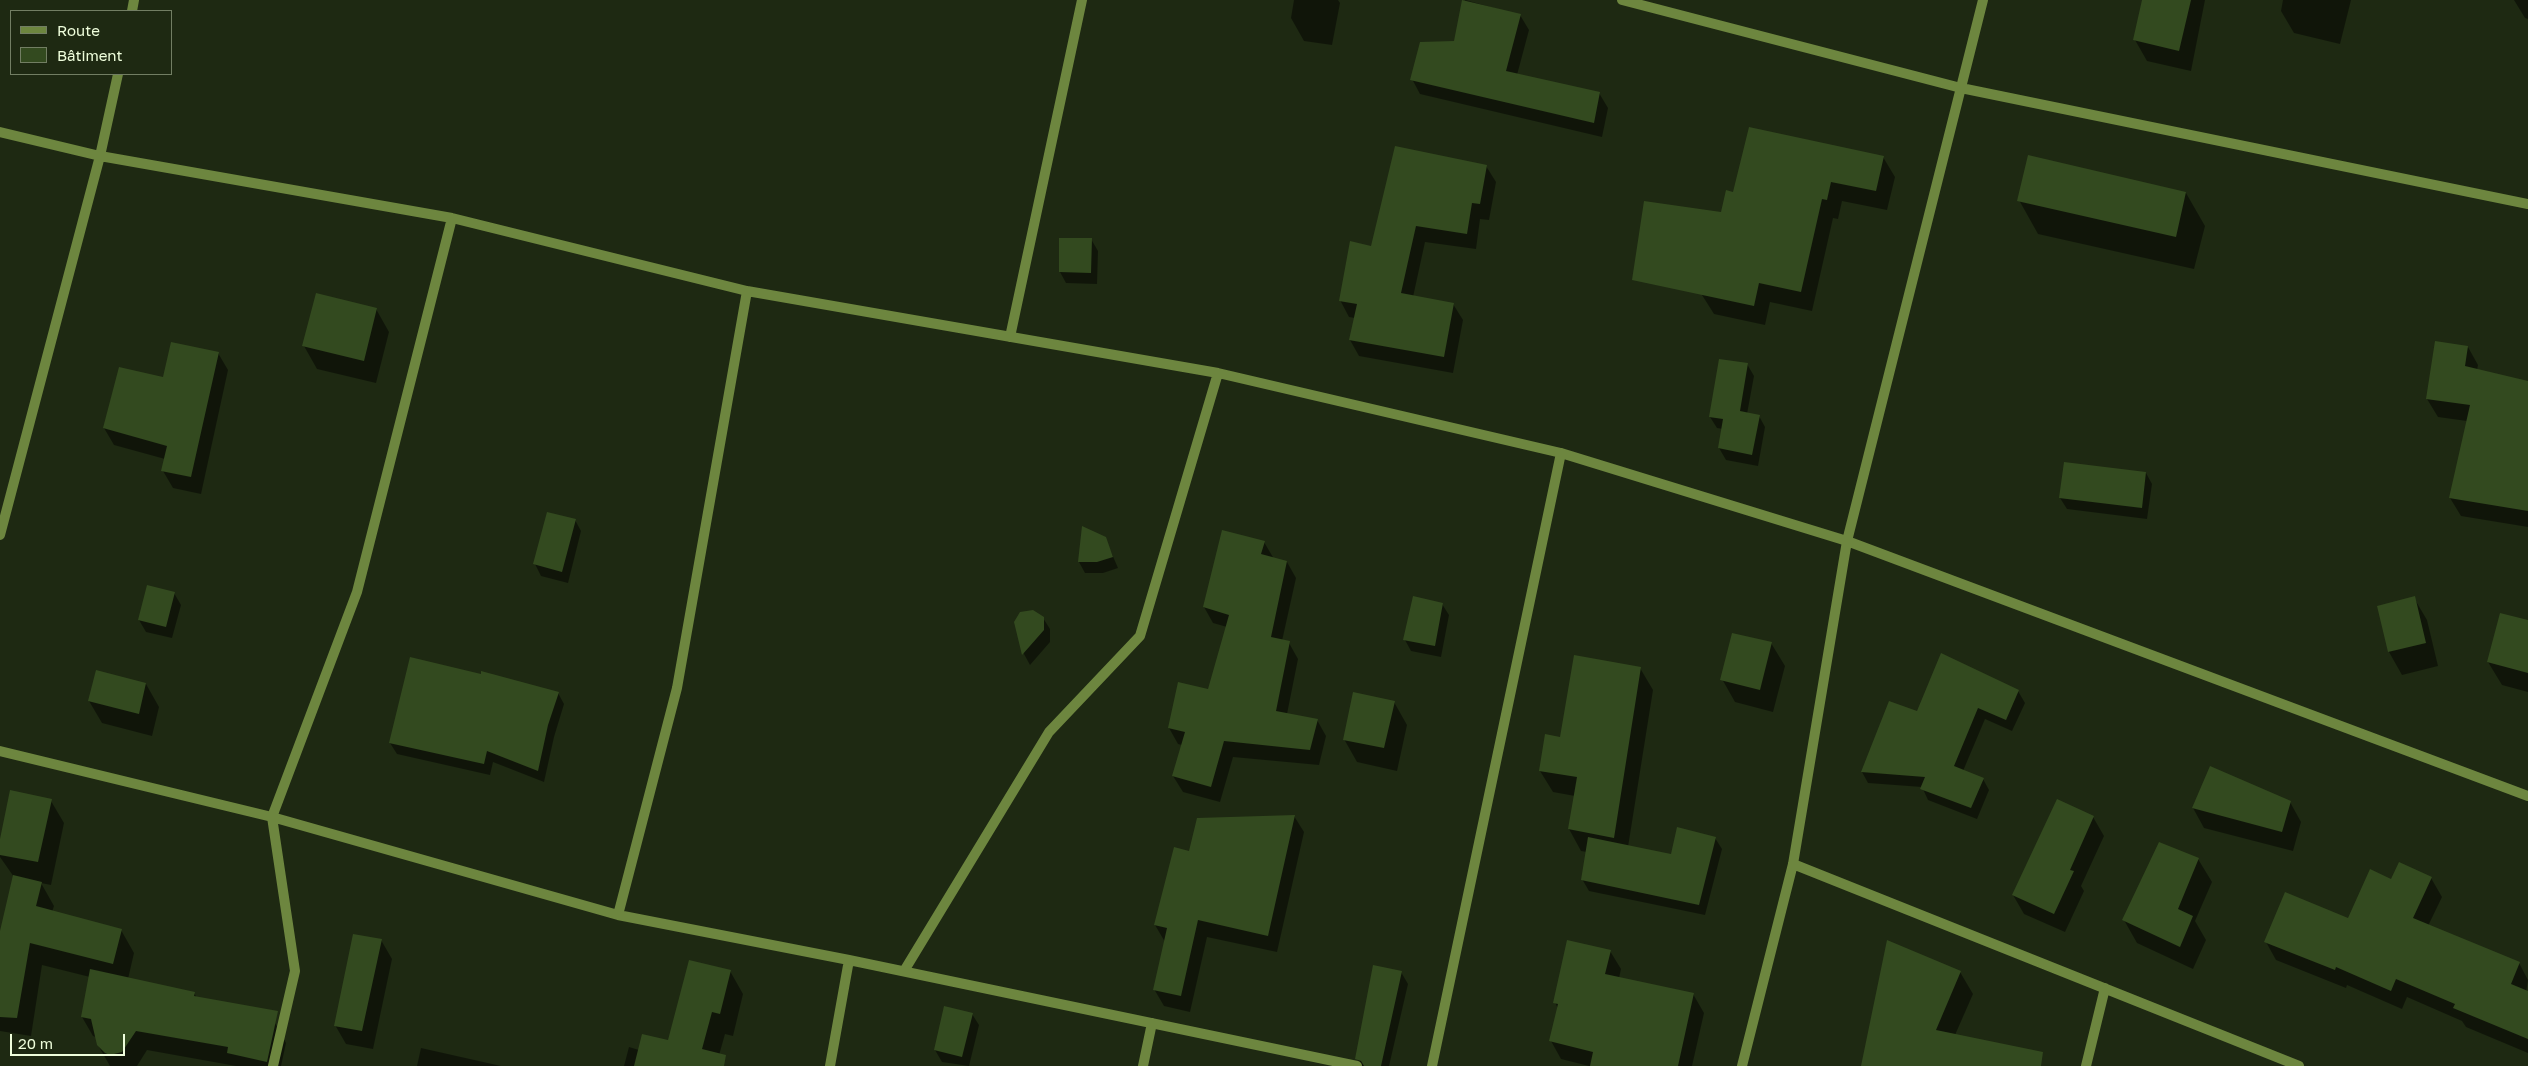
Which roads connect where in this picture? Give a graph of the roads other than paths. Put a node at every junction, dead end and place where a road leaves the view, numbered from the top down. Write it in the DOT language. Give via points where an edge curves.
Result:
graph roads {
  1 [pos="1082,0"];
  2 [pos="1622,0"];
  3 [pos="1983,0"];
  4 [pos="118,75"];
  5 [pos="1961,88"];
  6 [pos="0,132"];
  7 [pos="100,156"];
  8 [pos="2528,204"];
  9 [pos="452,218"];
  10 [pos="747,291"];
  11 [pos="1010,337"];
  12 [pos="1218,373"];
  13 [pos="1561,453"];
  14 [pos="0,535"];
  15 [pos="1847,541"];
  16 [pos="0,751"];
  17 [pos="2528,796"];
  18 [pos="272,817"];
  19 [pos="1793,864"];
  20 [pos="618,915"];
  21 [pos="849,960"];
  22 [pos="904,971"];
  23 [pos="2105,988"];
  24 [pos="1152,1023"];
  25 [pos="273,1066"];
  26 [pos="830,1066"];
  27 [pos="1143,1066"];
  28 [pos="1357,1066"];
  29 [pos="1432,1066"];
  30 [pos="1742,1066"];
  31 [pos="2086,1066"];
  32 [pos="2299,1066"];
  1 -- 11 [label="street"];
  2 -- 5 [label="street"];
  3 -- 5 [label="street"];
  4 -- 7 [label="street"];
  5 -- 8 [label="street"];
  5 -- 15 [label="street"];
  6 -- 7 [label="street"];
  7 -- 9 [label="street"];
  7 -- 14 [label="street"];
  9 -- 10 [label="street"];
  9 -- 18 [label="street" via="357,592"];
  10 -- 11 [label="street"];
  10 -- 20 [label="street" via="677,688"];
  11 -- 12 [label="street"];
  12 -- 13 [label="street"];
  12 -- 22 [label="street" via="1140,636 1048,732"];
  13 -- 15 [label="street"];
  13 -- 29 [label="street"];
  15 -- 17 [label="street"];
  15 -- 19 [label="street"];
  16 -- 18 [label="street"];
  18 -- 20 [label="street"];
  18 -- 25 [label="street" via="295,971"];
  19 -- 23 [label="street"];
  19 -- 30 [label="street"];
  20 -- 21 [label="street"];
  21 -- 22 [label="street"];
  21 -- 26 [label="street"];
  22 -- 24 [label="street"];
  23 -- 31 [label="street"];
  23 -- 32 [label="street"];
  24 -- 27 [label="street"];
  24 -- 28 [label="street"];
}
